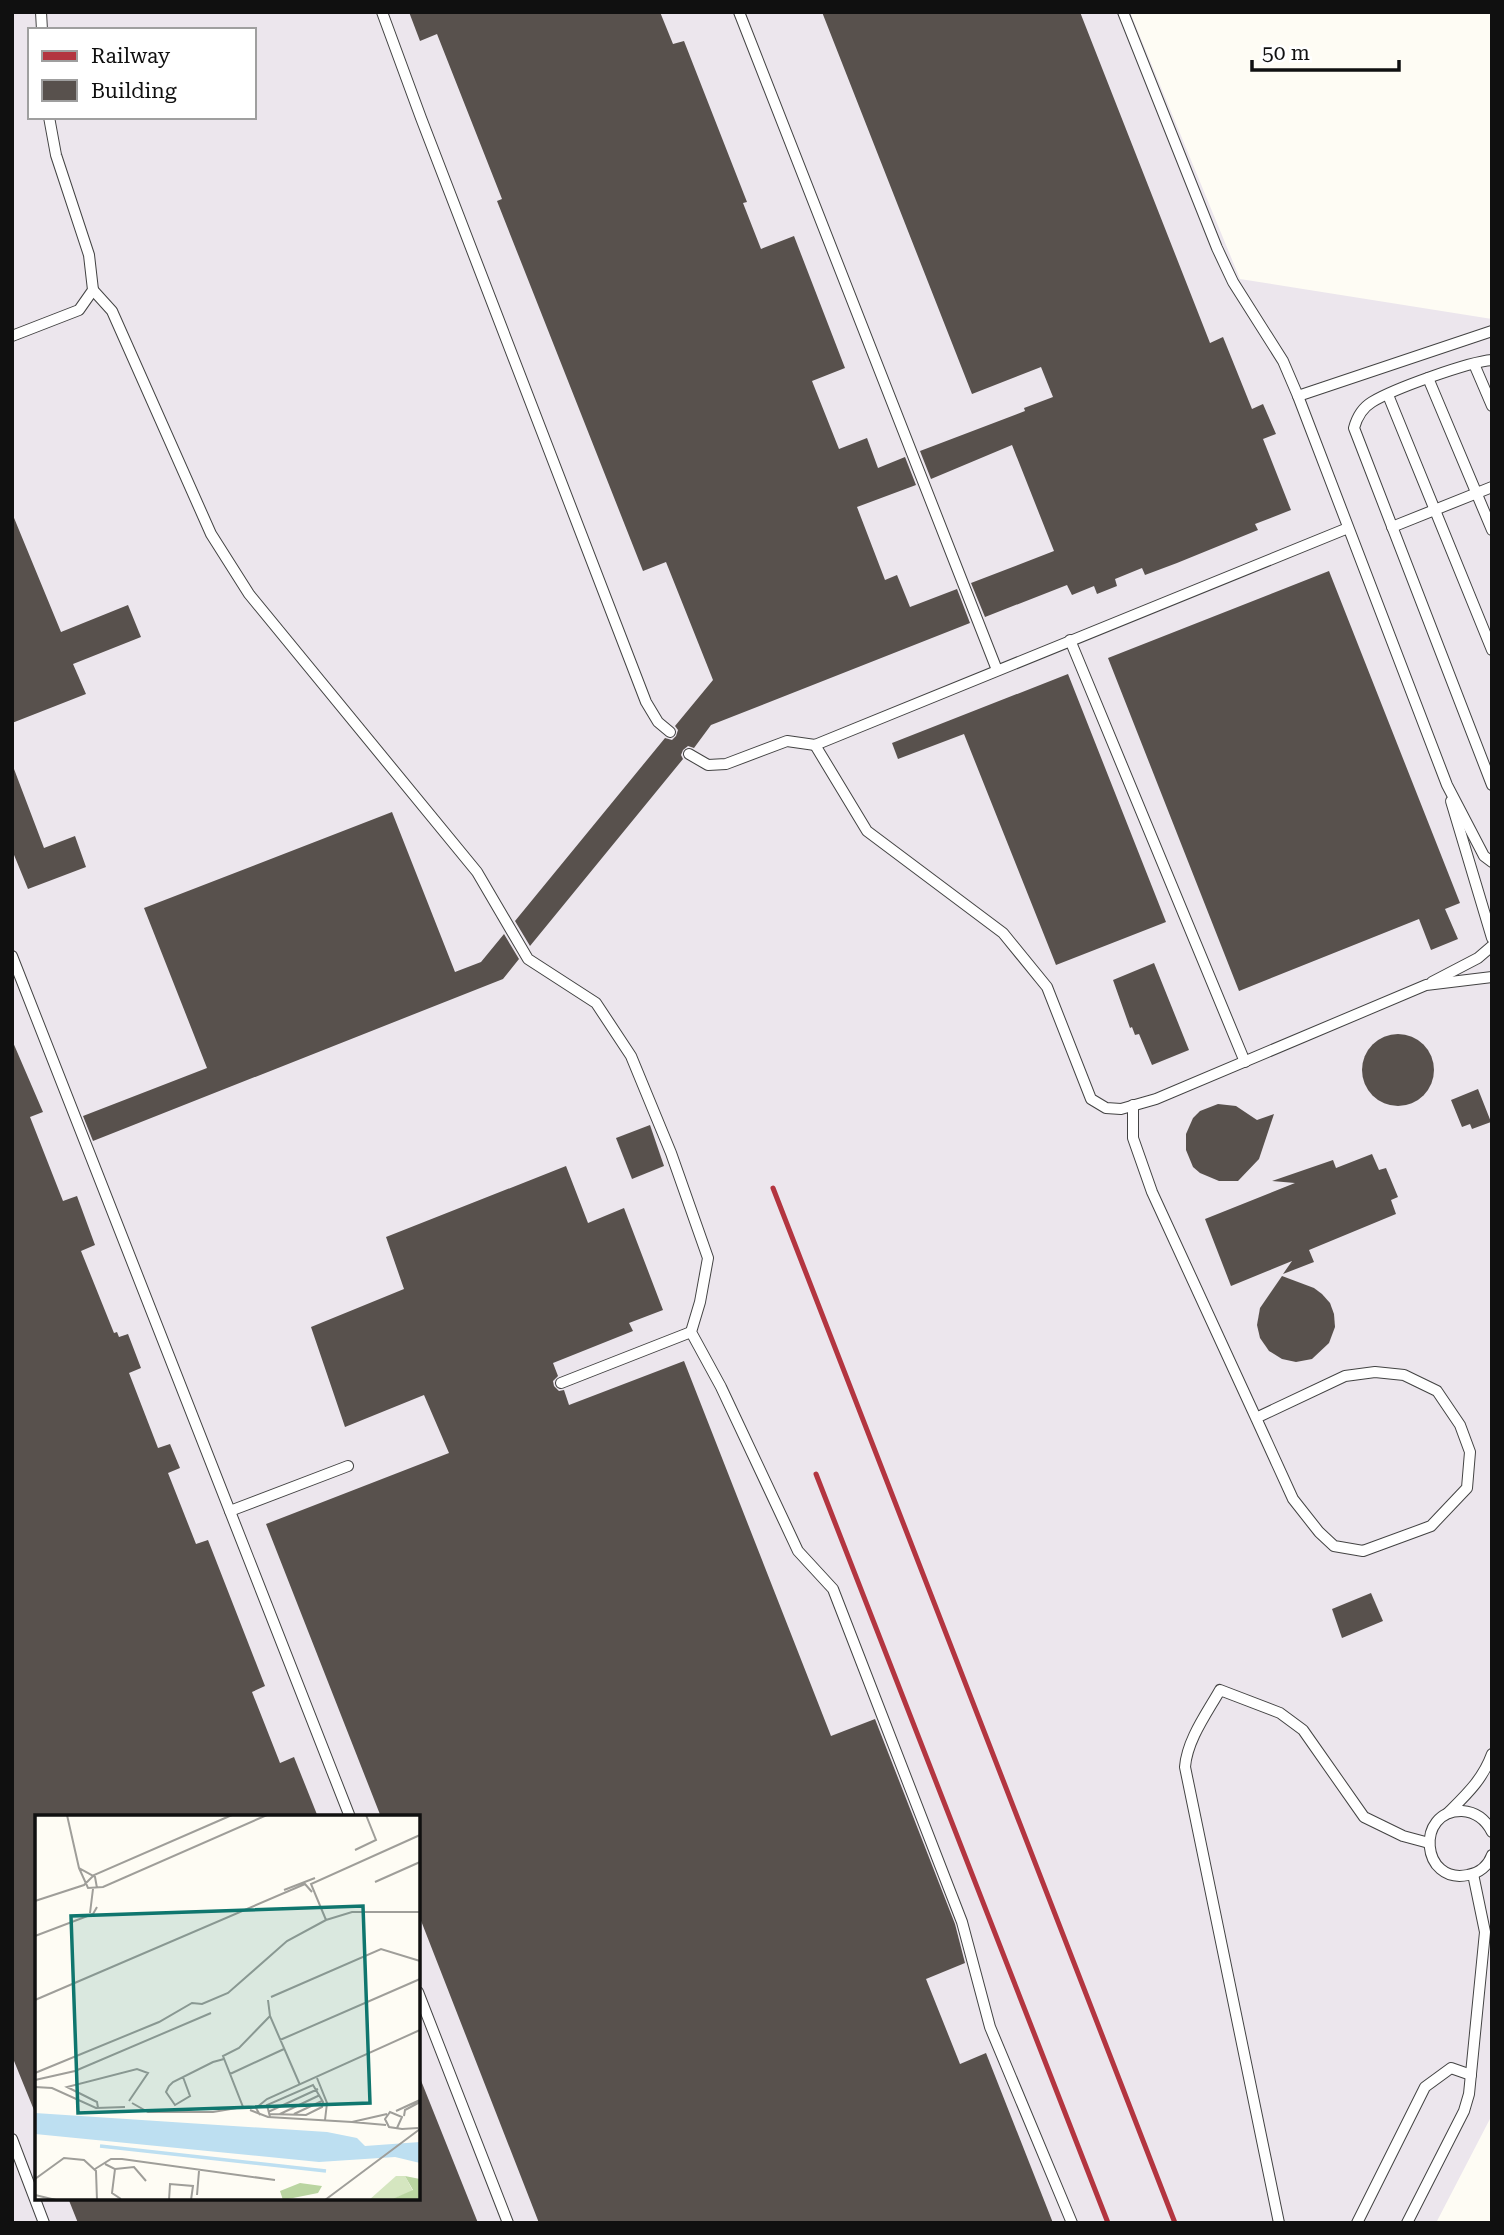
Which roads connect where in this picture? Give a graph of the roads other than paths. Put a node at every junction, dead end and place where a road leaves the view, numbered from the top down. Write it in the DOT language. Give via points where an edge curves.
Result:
graph roads {
  1 [pos="382,12"];
  2 [pos="739,12"];
  3 [pos="1123,12"];
  4 [pos="49,119"];
  5 [pos="93,290"];
  6 [pos="1492,331"];
  7 [pos="12,336"];
  8 [pos="1492,360"];
  9 [pos="1474,364"];
  10 [pos="1428,378"];
  11 [pos="1388,395"];
  12 [pos="1298,396"];
  13 [pos="1492,407"];
  14 [pos="1492,487"];
  15 [pos="1476,493"];
  16 [pos="1434,509"];
  17 [pos="1392,527"];
  18 [pos="1348,528"];
  19 [pos="1492,530"];
  20 [pos="1070,640"];
  21 [pos="1492,650"];
  22 [pos="997,670"];
  23 [pos="670,732"];
  24 [pos="815,745"];
  25 [pos="689,754"];
  26 [pos="1447,785"];
  27 [pos="1492,785"];
  28 [pos="1492,862"];
  29 [pos="1492,938"];
  30 [pos="1492,946"];
  31 [pos="12,956"];
  32 [pos="1492,977"];
  33 [pos="1426,985"];
  34 [pos="1245,1062"];
  35 [pos="1133,1105"];
  36 [pos="691,1332"];
  37 [pos="561,1383"];
  38 [pos="1256,1418"];
  39 [pos="348,1465"];
  40 [pos="230,1511"];
  41 [pos="1492,1754"];
  42 [pos="349,1815"];
  43 [pos="1445,1816"];
  44 [pos="1492,1832"];
  45 [pos="1429,1843"];
  46 [pos="1492,1855"];
  47 [pos="1474,1874"];
  48 [pos="420,1997"];
  49 [pos="1471,2075"];
  50 [pos="12,2139"];
  51 [pos="35,2199"];
  52 [pos="35,2200"];
  53 [pos="44,2223"];
  54 [pos="508,2223"];
  55 [pos="1072,2223"];
  56 [pos="1279,2223"];
  57 [pos="1357,2223"];
  58 [pos="1407,2223"];
  1 -- 23 [label="lane" via="646,702"];
  2 -- 22 [label="lane"];
  3 -- 12 [label="lane" via="1217,248 1283,361"];
  4 -- 5 [label="lane" via="56,155 89,255"];
  5 -- 7 [label="lane" via="79,310"];
  5 -- 36 [label="lane" via="112,311 211,534 249,594 477,873 528,959 596,1003 631,1056 708,1258"];
  6 -- 12 [label="lane"];
  8 -- 9 [label="lane"];
  9 -- 10 [label="lane"];
  9 -- 13 [label="lane"];
  10 -- 11 [label="lane"];
  10 -- 15 [label="lane"];
  11 -- 16 [label="lane"];
  11 -- 17 [label="lane" via="1371,402 1357,416 1354,428"];
  12 -- 18 [label="lane"];
  14 -- 15 [label="lane"];
  15 -- 16 [label="lane"];
  15 -- 19 [label="lane"];
  16 -- 17 [label="lane"];
  16 -- 21 [label="lane"];
  17 -- 27 [label="lane"];
  18 -- 20 [label="lane"];
  18 -- 26 [label="lane"];
  20 -- 22 [label="lane"];
  20 -- 34 [label="lane"];
  22 -- 24 [label="lane"];
  24 -- 25 [label="lane" via="787,741 726,764 708,765"];
  24 -- 35 [label="lane" via="867,831 1003,933 1047,987 1091,1099 1106,1108"];
  26 -- 28 [label="lane" via="1483,856"];
  26 -- 29 [label="lane"];
  30 -- 33 [label="lane"];
  31 -- 40 [label="lane"];
  32 -- 33 [label="lane"];
  33 -- 34 [label="lane"];
  34 -- 35 [label="lane"];
  35 -- 38 [label="lane" via="1132,1138 1152,1192"];
  36 -- 37 [label="lane"];
  36 -- 55 [label="lane" via="798,1551 834,1589 962,1922 990,2027"];
  38 -- 38 [label="lane" via="1293,1499 1334,1546 1363,1552 1431,1525 1467,1488 1470,1452 1460,1425 1437,1391 1404,1375 1345,1376"];
  39 -- 40 [label="lane"];
  40 -- 42 [label="lane"];
  41 -- 43 [label="lane" via="1477,1784"];
  43 -- 44 [label="lane" via="1466,1811 1476,1814"];
  43 -- 45 [label="lane" via="1436,1823"];
  45 -- 47 [label="lane" via="1430,1853 1443,1871 1463,1877"];
  45 -- 56 [label="lane" via="1364,1817 1303,1730 1280,1713 1220,1690 1199,1727 1185,1767"];
  46 -- 47 [label="lane"];
  47 -- 49 [label="lane" via="1485,1932"];
  48 -- 54 [label="lane"];
  49 -- 57 [label="lane" via="1451,2068 1424,2087"];
  49 -- 58 [label="lane" via="1464,2111"];
  50 -- 51 [label="lane"];
  52 -- 53 [label="lane"];
}
